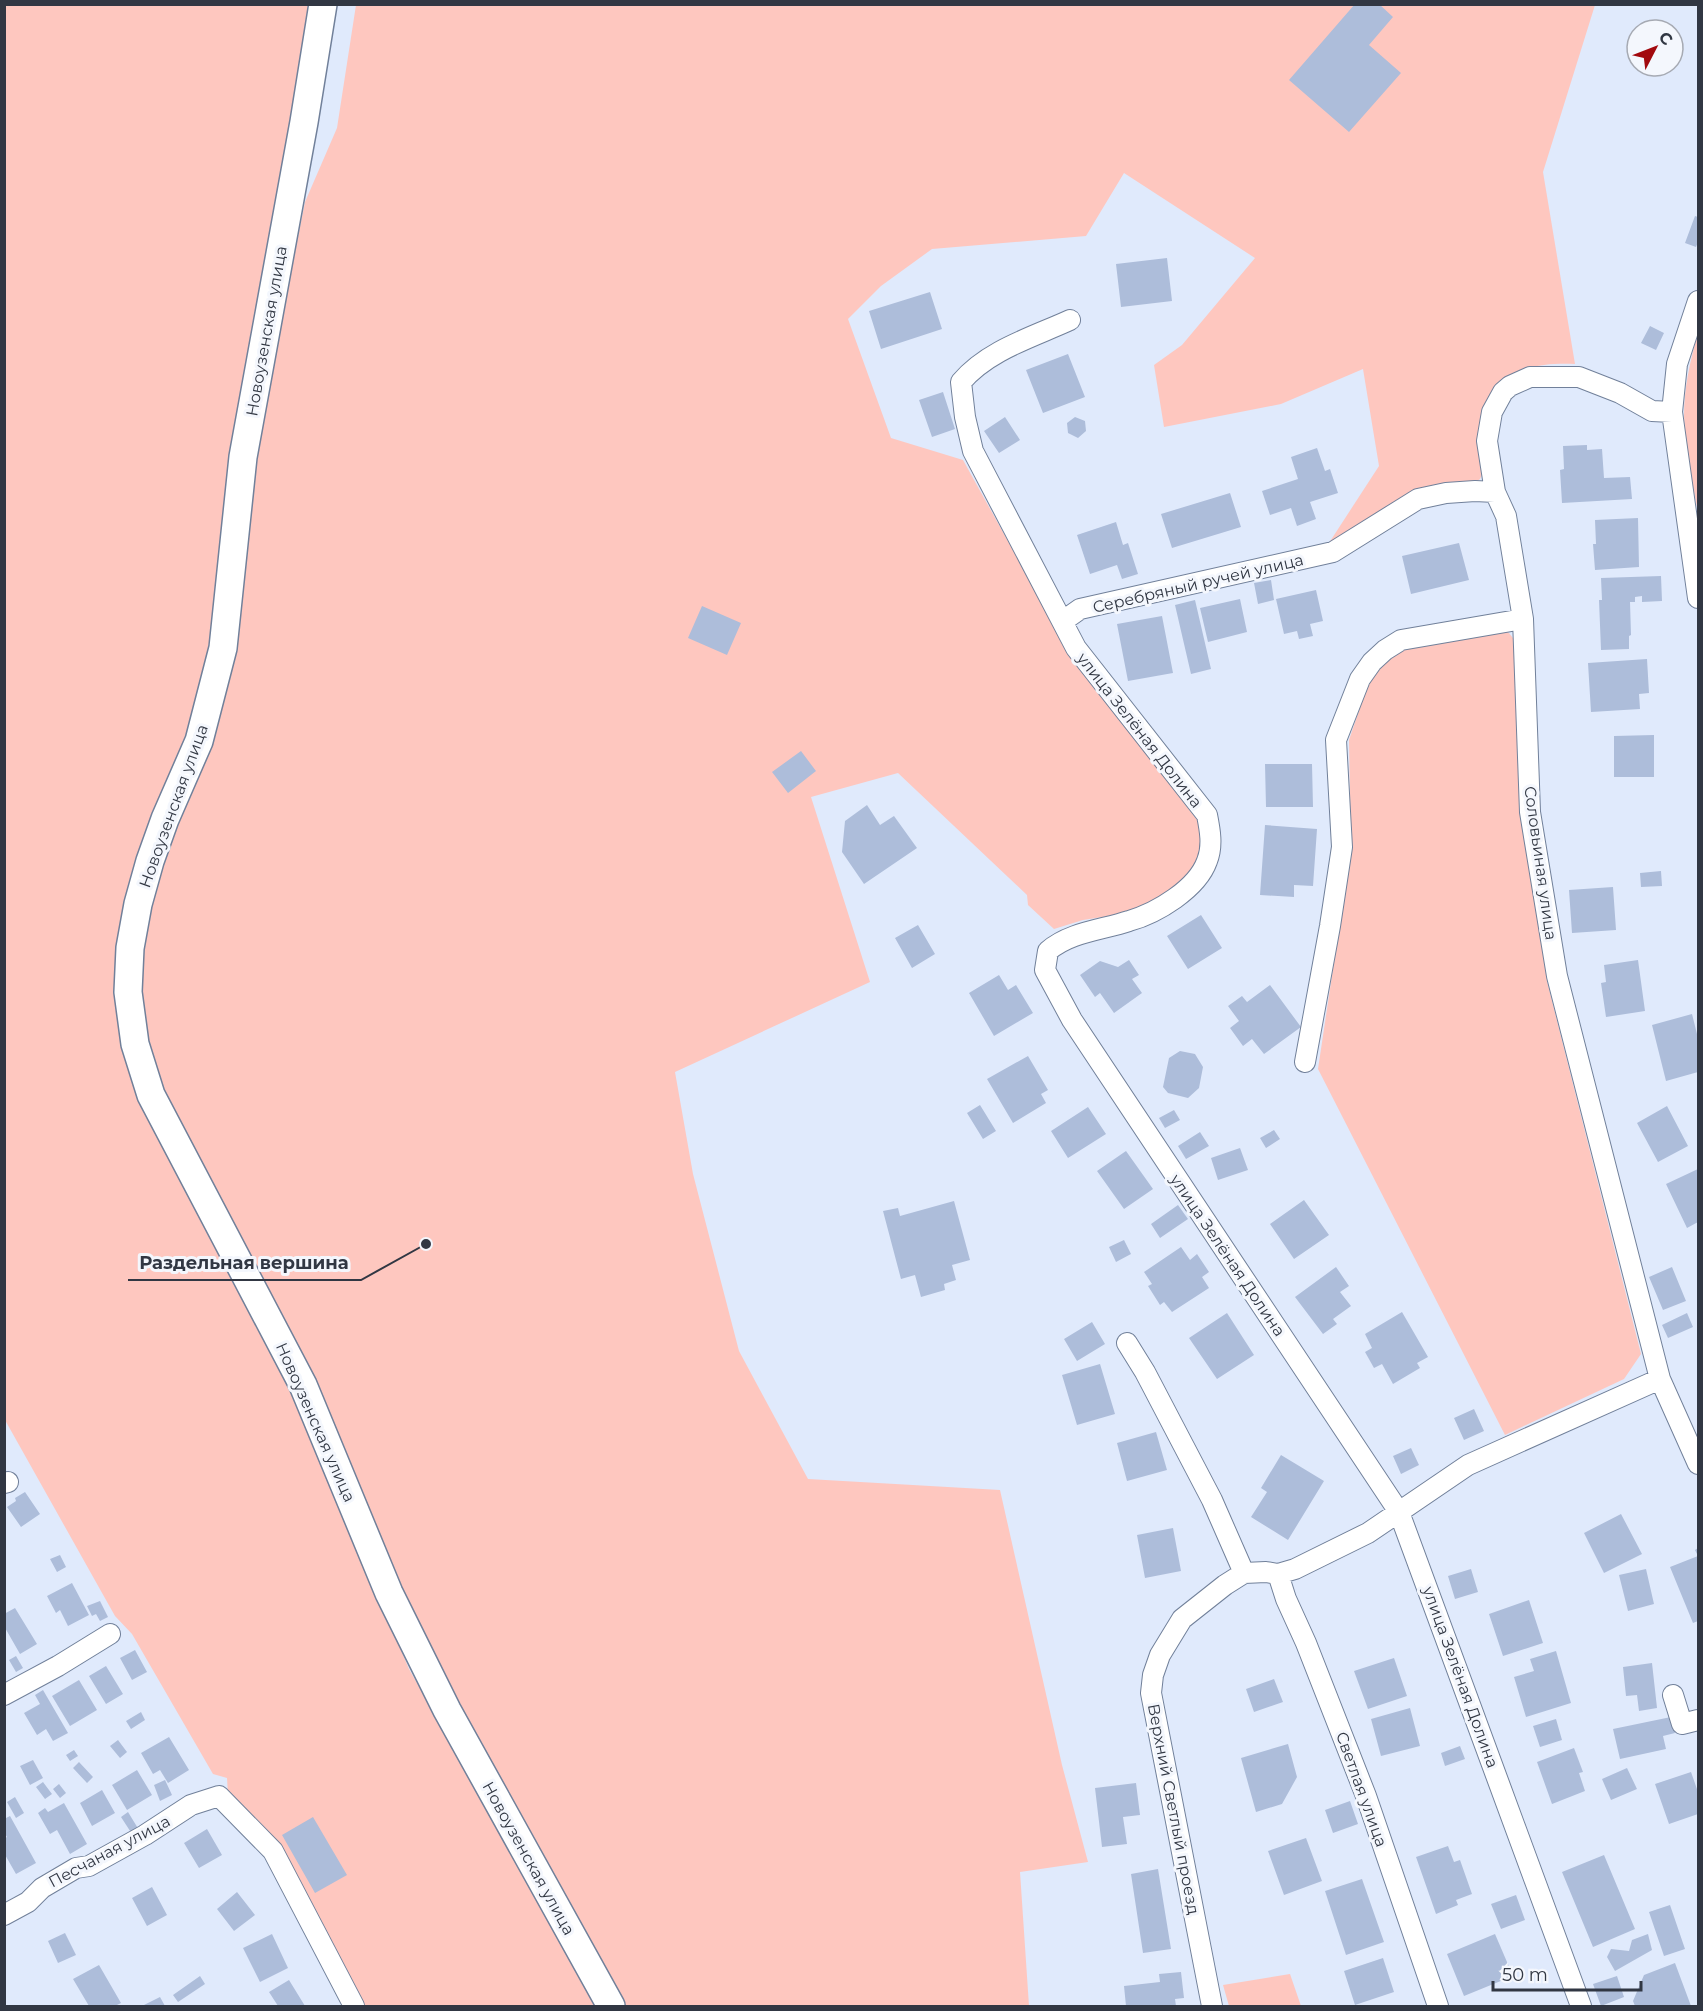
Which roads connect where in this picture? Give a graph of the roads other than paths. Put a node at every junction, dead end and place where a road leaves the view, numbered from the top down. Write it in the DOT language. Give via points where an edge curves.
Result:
graph roads {
  1 [pos="323,4"];
  2 [pos="1698,301"];
  3 [pos="1070,320"];
  4 [pos="1672,412"];
  5 [pos="1495,492"];
  6 [pos="1698,598"];
  7 [pos="1523,619"];
  8 [pos="1063,621"];
  9 [pos="1305,1062"];
  10 [pos="1127,1343"];
  11 [pos="1660,1379"];
  12 [pos="1698,1464"];
  13 [pos="1399,1512"];
  14 [pos="1244,1573"];
  15 [pos="1278,1574"];
  16 [pos="110,1634"];
  17 [pos="4,1695"];
  18 [pos="1673,1695"];
  19 [pos="1698,1720"];
  20 [pos="4,1915"];
  21 [pos="354,2007"];
  22 [pos="611,2007"];
  23 [pos="1212,2007"];
  24 [pos="1438,2007"];
  25 [pos="1581,2007"];
  1 -- 22 [label="main road, Новоузенская улица" via="243,458 223,648 199,741 150,861 130,948 128,992 135,1044 151,1095 303,1385 389,1593 453,1720"];
  2 -- 4 [label="street" via="1677,364"];
  3 -- 8 [label="street" via="985,359 961,382 973,451"];
  4 -- 5 [label="street, Соловьиная улица" via="1652,411 1579,377 1530,376 1503,392 1492,412 1487,441"];
  4 -- 6 [label="street"];
  5 -- 7 [label="street, Соловьиная улица" via="1506,516"];
  5 -- 8 [label="street, Серебряный ручей улица" via="1446,493 1418,499 1333,552 1080,609"];
  7 -- 9 [label="street" via="1401,640 1372,662 1360,679 1336,740 1342,847"];
  7 -- 11 [label="street, Соловьиная улица" via="1530,812 1557,976"];
  8 -- 13 [label="street, улица Зелёная Долина" via="1076,648 1208,815 1211,839 1207,861 1195,882 1174,899 1132,921 1060,941 1048,951 1045,970 1072,1020"];
  10 -- 14 [label="street" via="1212,1500"];
  11 -- 12 [label="street, Соловьиная улица"];
  11 -- 13 [label="street" via="1468,1466"];
  13 -- 15 [label="street" via="1368,1533"];
  13 -- 25 [label="street, улица Зелёная Долина"];
  14 -- 15 [label="street"];
  14 -- 23 [label="street, Верхний Светлый проезд" via="1182,1619 1160,1655 1151,1693"];
  15 -- 24 [label="street, Светлая улица" via="1366,1796"];
  16 -- 17 [label="street"];
  18 -- 19 [label="street" via="1682,1724"];
  20 -- 21 [label="street, Песчаная улица" via="75,1868 89,1866 146,1836 191,1805 219,1796 273,1851"];
}
